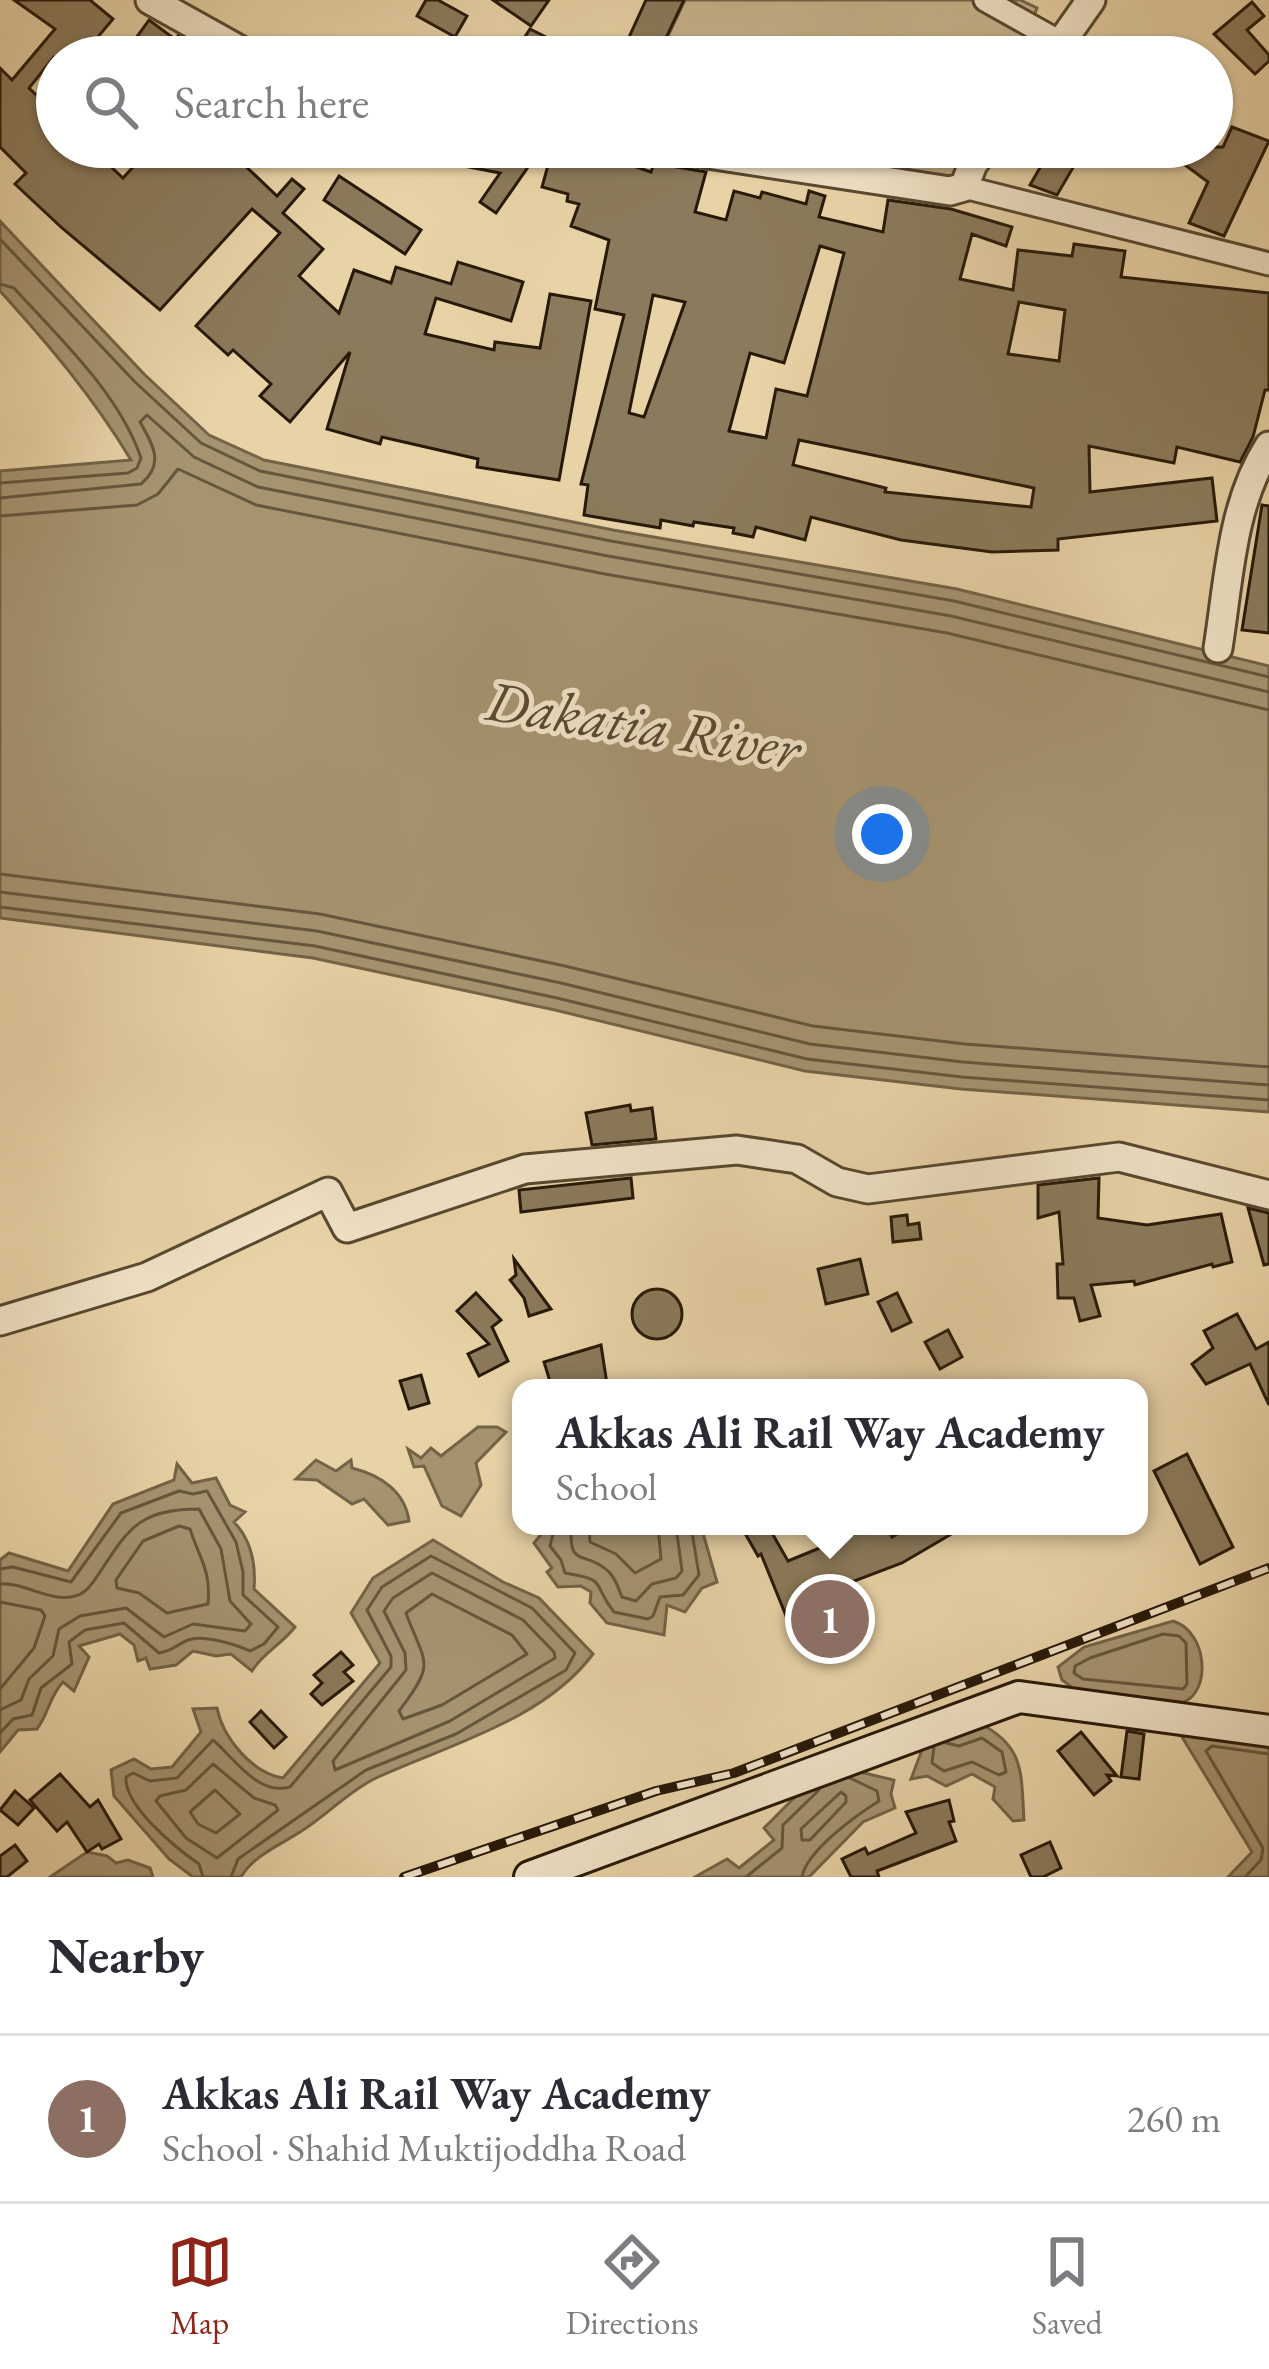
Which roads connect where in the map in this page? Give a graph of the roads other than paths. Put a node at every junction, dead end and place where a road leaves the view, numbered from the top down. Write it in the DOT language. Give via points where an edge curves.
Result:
graph roads {
  1 [pos="150,0"];
  2 [pos="986,0"];
  3 [pos="1091,0"];
  4 [pos="214,36"];
  5 [pos="1037,36"];
  6 [pos="1065,36"];
  7 [pos="790,168"];
  8 [pos="971,168"];
  9 [pos="964,187"];
  10 [pos="1269,263"];
  11 [pos="1269,446"];
  12 [pos="1218,648"];
  13 [pos="1269,1195"];
  14 [pos="0,1321"];
  15 [pos="1269,1731"];
  16 [pos="530,1877"];
  1 -- 4 [label="street"];
  2 -- 5 [label="street"];
  3 -- 6 [label="street"];
  7 -- 9 [label="street" via="925,190"];
  8 -- 9 [label="street"];
  9 -- 10 [label="street"];
  11 -- 12 [label="street" via="1240,512"];
  13 -- 14 [label="street" via="1119,1157 868,1190 796,1159 737,1150 525,1169 347,1228 328,1192 147,1277"];
  15 -- 16 [label="main road" via="1019,1697"];
}
